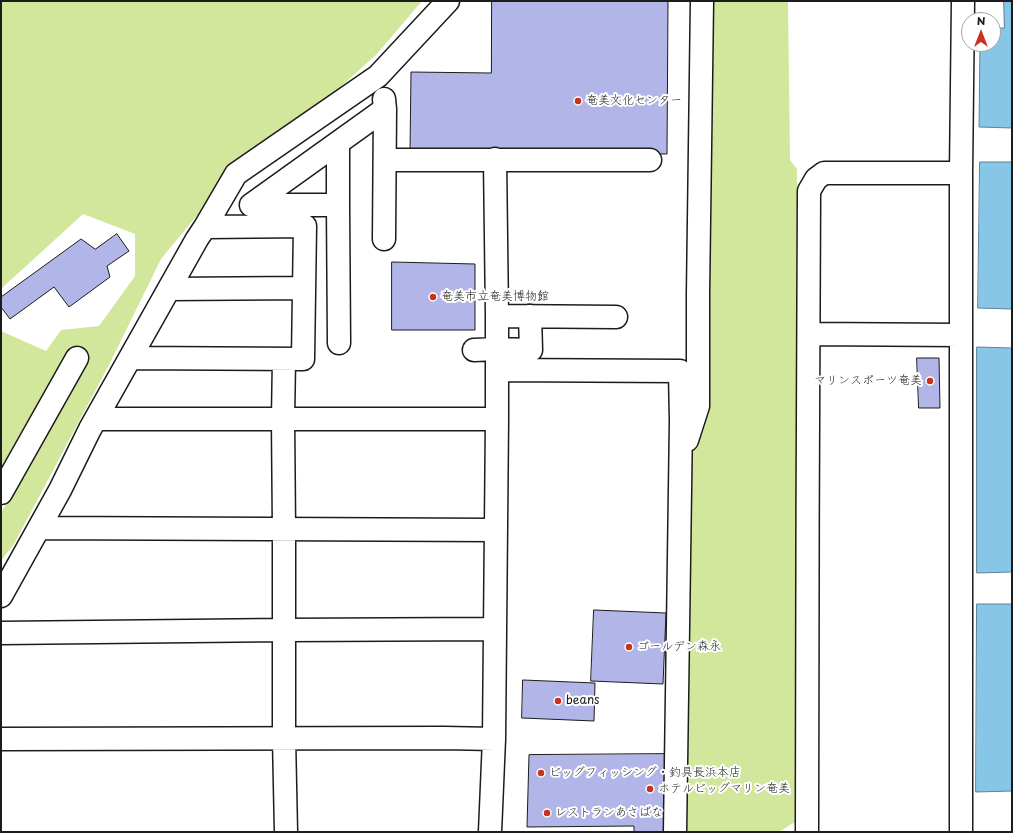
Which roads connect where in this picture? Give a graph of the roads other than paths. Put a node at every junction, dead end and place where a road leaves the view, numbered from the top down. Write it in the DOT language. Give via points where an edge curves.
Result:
graph roads {
  1 [pos="448,1"];
  2 [pos="702,1"];
  3 [pos="963,1"];
  4 [pos="378,76"];
  5 [pos="385,109"];
  6 [pos="338,143"];
  7 [pos="395,160"];
  8 [pos="495,160"];
  9 [pos="650,160"];
  10 [pos="961,172"];
  11 [pos="338,206"];
  12 [pos="206,227"];
  13 [pos="384,239"];
  14 [pos="304,288"];
  15 [pos="169,289"];
  16 [pos="497,316"];
  17 [pos="530,316"];
  18 [pos="616,317"];
  19 [pos="809,334"];
  20 [pos="961,335"];
  21 [pos="339,343"];
  22 [pos="497,349"];
  23 [pos="474,350"];
  24 [pos="77,358"];
  25 [pos="130,358"];
  26 [pos="284,360"];
  27 [pos="497,370"];
  28 [pos="497,418"];
  29 [pos="96,419"];
  30 [pos="283,419"];
  31 [pos="680,462"];
  32 [pos="1,493"];
  33 [pos="39,528"];
  34 [pos="284,530"];
  35 [pos="496,530"];
  36 [pos="1,596"];
  37 [pos="495,629"];
  38 [pos="284,630"];
  39 [pos="1,633"];
  40 [pos="284,738"];
  41 [pos="1,739"];
  42 [pos="494,739"];
  43 [pos="286,832"];
  44 [pos="490,832"];
  45 [pos="676,832"];
  46 [pos="807,832"];
  47 [pos="961,832"];
  1 -- 4 [label="street"];
  2 -- 31 [label="street" via="698,406"];
  3 -- 10 [label="street"];
  4 -- 5 [label="street"];
  4 -- 12 [label="street" via="236,174"];
  5 -- 6 [label="street"];
  5 -- 13 [label="street"];
  6 -- 11 [label="street"];
  6 -- 11 [label="street" via="251,205"];
  7 -- 8 [label="street"];
  8 -- 9 [label="street"];
  8 -- 16 [label="street"];
  10 -- 19 [label="street" via="824,173 816,179 809,191"];
  10 -- 20 [label="street"];
  11 -- 21 [label="street"];
  12 -- 14 [label="street" via="305,226"];
  12 -- 15 [label="street"];
  14 -- 15 [label="street"];
  14 -- 26 [label="street" via="302,360"];
  15 -- 25 [label="street"];
  16 -- 17 [label="street"];
  16 -- 22 [label="street"];
  17 -- 18 [label="street"];
  17 -- 22 [label="street" via="531,350"];
  19 -- 20 [label="street"];
  19 -- 46 [label="street"];
  20 -- 47 [label="street"];
  22 -- 23 [label="street"];
  22 -- 27 [label="street"];
  24 -- 32 [label="street"];
  25 -- 26 [label="street"];
  25 -- 29 [label="street"];
  26 -- 30 [label="street"];
  27 -- 28 [label="street"];
  27 -- 31 [label="street" via="680,371"];
  28 -- 30 [label="street"];
  28 -- 35 [label="street"];
  29 -- 30 [label="street"];
  29 -- 33 [label="street"];
  30 -- 34 [label="street"];
  31 -- 45 [label="street"];
  33 -- 34 [label="street"];
  33 -- 36 [label="street"];
  34 -- 35 [label="street"];
  34 -- 38 [label="street"];
  35 -- 37 [label="street"];
  37 -- 38 [label="street"];
  37 -- 42 [label="street"];
  38 -- 39 [label="street"];
  38 -- 40 [label="street"];
  40 -- 41 [label="street"];
  40 -- 42 [label="street"];
  40 -- 43 [label="street"];
  42 -- 44 [label="street"];
}
